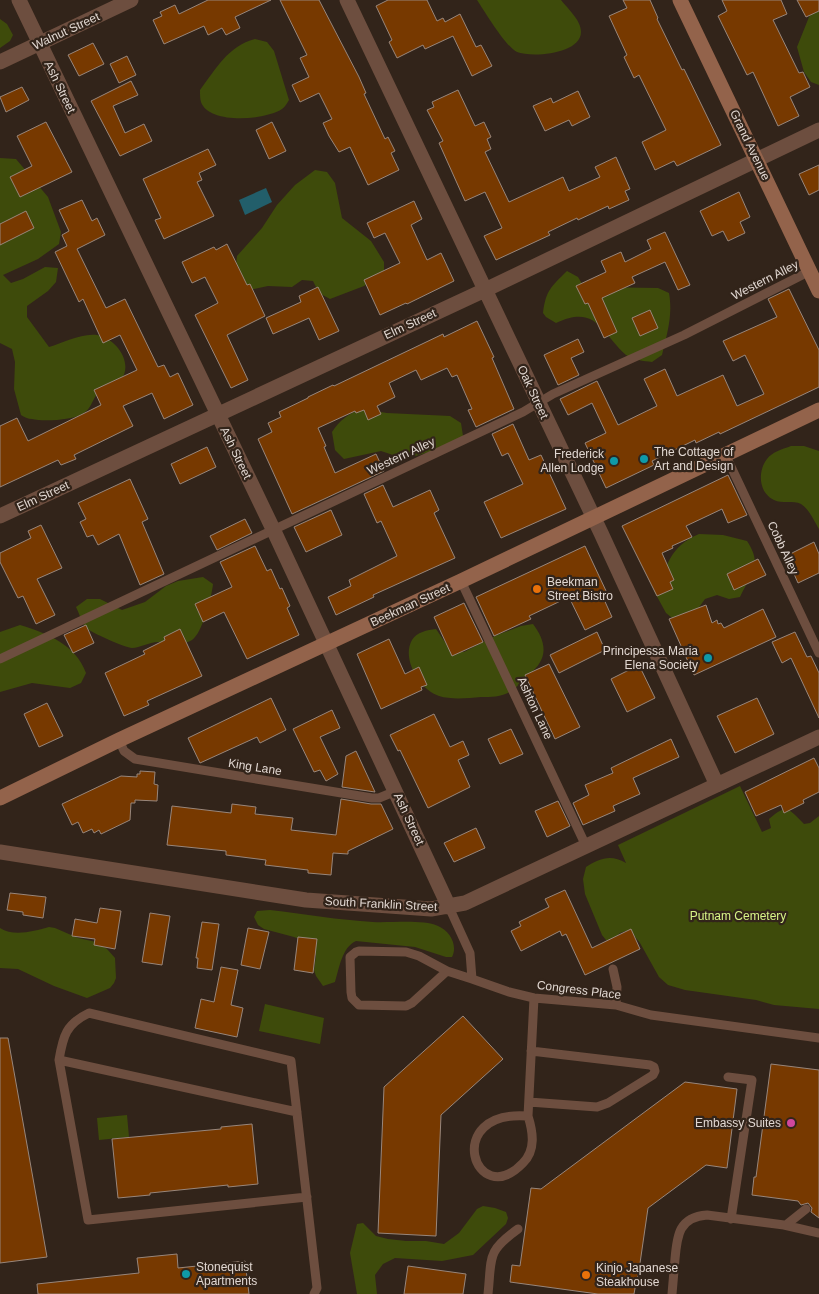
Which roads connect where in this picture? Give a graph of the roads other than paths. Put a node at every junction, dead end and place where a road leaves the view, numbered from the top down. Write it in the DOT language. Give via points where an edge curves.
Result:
graph roads {
  1 [pos="19,0"];
  2 [pos="131,0"];
  3 [pos="347,0"];
  4 [pos="680,0"];
  5 [pos="39,43"];
  6 [pos="0,62"];
  7 [pos="819,130"];
  8 [pos="757,160"];
  9 [pos="810,272"];
  10 [pos="485,290"];
  11 [pos="819,291"];
  12 [pos="538,403"];
  13 [pos="819,410"];
  14 [pos="217,415"];
  15 [pos="725,454"];
  16 [pos="0,516"];
  17 [pos="593,518"];
  18 [pos="274,530"];
  19 [pos="462,581"];
  20 [pos="326,643"];
  21 [pos="819,653"];
  22 [pos="0,659"];
  23 [pos="819,737"];
  24 [pos="119,740"];
  25 [pos="717,785"];
  26 [pos="396,791"];
  27 [pos="0,798"];
  28 [pos="586,846"];
  29 [pos="0,852"];
  30 [pos="449,907"];
  31 [pos="613,969"];
  32 [pos="447,971"];
  33 [pos="472,979"];
  34 [pos="534,998"];
  35 [pos="616,1005"];
  36 [pos="819,1038"];
  37 [pos="531,1051"];
  38 [pos="59,1060"];
  39 [pos="728,1077"];
  40 [pos="529,1102"];
  41 [pos="297,1112"];
  42 [pos="528,1116"];
  43 [pos="307,1197"];
  44 [pos="806,1209"];
  45 [pos="731,1219"];
  46 [pos="786,1225"];
  47 [pos="518,1229"];
  48 [pos="819,1233"];
  49 [pos="314,1294"];
  50 [pos="488,1294"];
  51 [pos="672,1294"];
  1 -- 5 [label="street, Ash Street"];
  2 -- 5 [label="street, Walnut Street"];
  3 -- 10 [label="street, Oak Street"];
  4 -- 8 [label="street, Grand Avenue"];
  5 -- 6 [label="street, Walnut Street"];
  5 -- 14 [label="street, Ash Street"];
  7 -- 8 [label="street, Elm Street"];
  8 -- 9 [label="street, Grand Avenue"];
  8 -- 10 [label="street, Elm Street"];
  9 -- 11 [label="street, Grand Avenue"];
  9 -- 12 [label="lane, Western Alley"];
  10 -- 12 [label="street, Oak Street"];
  10 -- 14 [label="street, Elm Street"];
  12 -- 17 [label="street, Oak Street"];
  12 -- 18 [label="lane, Western Alley"];
  13 -- 15 [label="street, Beekman Street"];
  14 -- 16 [label="street, Elm Street"];
  14 -- 18 [label="street, Ash Street"];
  15 -- 17 [label="street, Beekman Street"];
  15 -- 21 [label="lane, Cobb Alley"];
  17 -- 19 [label="street, Beekman Street"];
  17 -- 25 [label="street, Oak Street"];
  18 -- 20 [label="street, Ash Street"];
  18 -- 22 [label="lane, Western Alley"];
  19 -- 20 [label="street, Beekman Street"];
  19 -- 28 [label="lane, Ashton Lane"];
  20 -- 24 [label="street, Beekman Street"];
  20 -- 26 [label="street, Ash Street"];
  23 -- 25 [label="street, South Franklin Street"];
  24 -- 26 [label="lane, King Lane" via="124,751 135,759 372,798"];
  24 -- 27 [label="street, Beekman Street"];
  25 -- 28 [label="street, South Franklin Street"];
  26 -- 30 [label="street, Ash Street"];
  28 -- 30 [label="street, South Franklin Street" via="465,903"];
  29 -- 30 [label="street, South Franklin Street" via="306,900 431,909"];
  30 -- 33 [label="lane" via="470,953"];
  31 -- 35 [label="lane"];
  32 -- 32 [label="lane, Congress Place" via="406,952 356,952 349,961 352,998 359,1005 406,1006"];
  32 -- 33 [label="lane, Congress Place"];
  33 -- 34 [label="lane, Congress Place"];
  34 -- 35 [label="lane, Congress Place"];
  34 -- 37 [label="lane"];
  35 -- 36 [label="lane, Congress Place" via="651,1015"];
  37 -- 40 [label="lane"];
  37 -- 40 [label="lane" via="650,1065 655,1071 603,1105"];
  38 -- 41 [label="lane"];
  38 -- 41 [label="lane" via="63,1038 75,1020 89,1013 291,1061"];
  38 -- 43 [label="lane" via="88,1220"];
  39 -- 45 [label="lane" via="752,1080"];
  40 -- 42 [label="lane"];
  41 -- 43 [label="lane"];
  42 -- 42 [label="lane" via="533,1139 526,1160 508,1176 496,1178 485,1174 474,1148 476,1137 493,1120 505,1116"];
  43 -- 49 [label="lane" via="317,1288"];
  44 -- 46 [label="lane"];
  45 -- 46 [label="lane"];
  45 -- 51 [label="lane" via="697,1216 680,1229"];
  46 -- 48 [label="lane"];
  47 -- 50 [label="lane" via="494,1251"];
}
